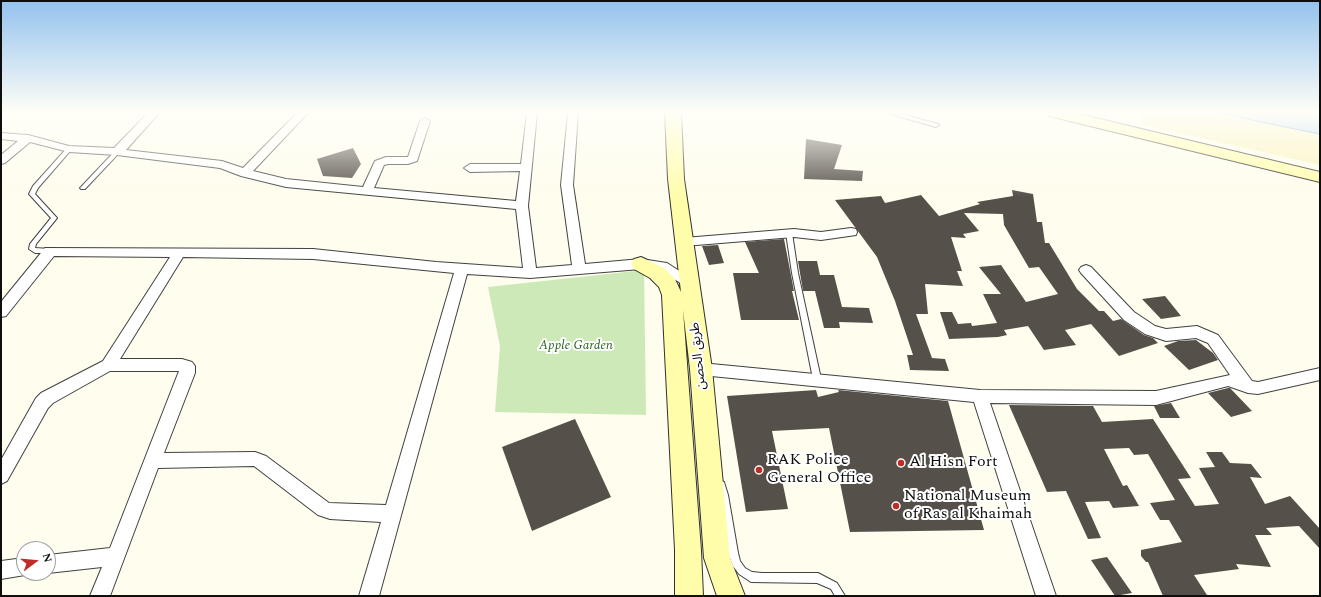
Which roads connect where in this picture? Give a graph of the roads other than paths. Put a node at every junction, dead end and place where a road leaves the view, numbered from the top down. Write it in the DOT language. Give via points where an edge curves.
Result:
graph roads {
  1 [pos="25,141"];
  2 [pos="39,141"];
  3 [pos="128,141"];
  4 [pos="276,141"];
  5 [pos="419,141"];
  6 [pos="529,141"];
  7 [pos="571,141"];
  8 [pos="674,141"];
  9 [pos="1170,141"];
  10 [pos="69,149"];
  11 [pos="117,152"];
  12 [pos="1,161"];
  13 [pos="526,166"];
  14 [pos="470,168"];
  15 [pos="245,173"];
  16 [pos="1320,177"];
  17 [pos="83,188"];
  18 [pos="367,191"];
  19 [pos="522,206"];
  20 [pos="851,232"];
  21 [pos="789,233"];
  22 [pos="684,242"];
  23 [pos="50,251"];
  24 [pos="179,253"];
  25 [pos="641,264"];
  26 [pos="578,268"];
  27 [pos="462,269"];
  28 [pos="1086,270"];
  29 [pos="530,273"];
  30 [pos="690,284"];
  31 [pos="1,312"];
  32 [pos="108,364"];
  33 [pos="701,369"];
  34 [pos="1320,374"];
  35 [pos="817,379"];
  36 [pos="1248,388"];
  37 [pos="980,396"];
  38 [pos="152,461"];
  39 [pos="709,465"];
  40 [pos="1,476"];
  41 [pos="392,514"];
  42 [pos="116,556"];
  43 [pos="56,563"];
  44 [pos="16,568"];
  45 [pos="1,570"];
  46 [pos="100,596"];
  47 [pos="369,596"];
  48 [pos="690,596"];
  49 [pos="731,596"];
  50 [pos="840,596"];
  51 [pos="1046,596"];
  1 -- 12 [label="street"];
  2 -- 10 [label="street"];
  3 -- 11 [label="street"];
  4 -- 15 [label="street"];
  5 -- 18 [label="street" via="413,159 386,160 379,163"];
  6 -- 13 [label="street"];
  7 -- 26 [label="street" via="567,185"];
  8 -- 22 [label="street, طريق الحصن"];
  9 -- 16 [label="street"];
  10 -- 11 [label="street"];
  10 -- 23 [label="lane" via="35,187 32,194 54,218 33,244 32,249"];
  11 -- 15 [label="street" via="222,165"];
  11 -- 17 [label="lane"];
  13 -- 14 [label="street"];
  13 -- 19 [label="street"];
  15 -- 18 [label="street" via="286,183"];
  18 -- 19 [label="street"];
  19 -- 29 [label="street"];
  20 -- 21 [label="street" via="821,236"];
  21 -- 22 [label="street"];
  21 -- 35 [label="lane"];
  22 -- 30 [label="street, طريق الحصن"];
  23 -- 24 [label="street"];
  23 -- 31 [label="street"];
  24 -- 27 [label="street" via="313,254"];
  24 -- 32 [label="street"];
  25 -- 26 [label="street"];
  25 -- 30 [label="street" via="667,268"];
  25 -- 48 [label="street, طريق الحصن" via="658,273 668,284 672,295"];
  26 -- 29 [label="street"];
  27 -- 29 [label="street"];
  27 -- 41 [label="street"];
  28 -- 36 [label="street" via="1129,316 1150,330 1166,335 1197,332 1213,340"];
  30 -- 33 [label="street, طريق الحصن"];
  32 -- 38 [label="street" via="186,366 187,373"];
  32 -- 40 [label="street" via="42,403"];
  33 -- 35 [label="street"];
  33 -- 39 [label="street, طريق الحصن"];
  34 -- 36 [label="street"];
  35 -- 37 [label="street"];
  36 -- 37 [label="street" via="1228,380 1156,398"];
  37 -- 51 [label="street"];
  38 -- 41 [label="street" via="260,461 324,509"];
  38 -- 42 [label="street"];
  39 -- 49 [label="street, طريق الحصن" via="717,558"];
  39 -- 50 [label="lane" via="722,487 733,553 742,571 751,577 818,578 834,586"];
  41 -- 47 [label="street"];
  42 -- 43 [label="street"];
  42 -- 46 [label="street"];
  44 -- 45 [label="street"];
}
